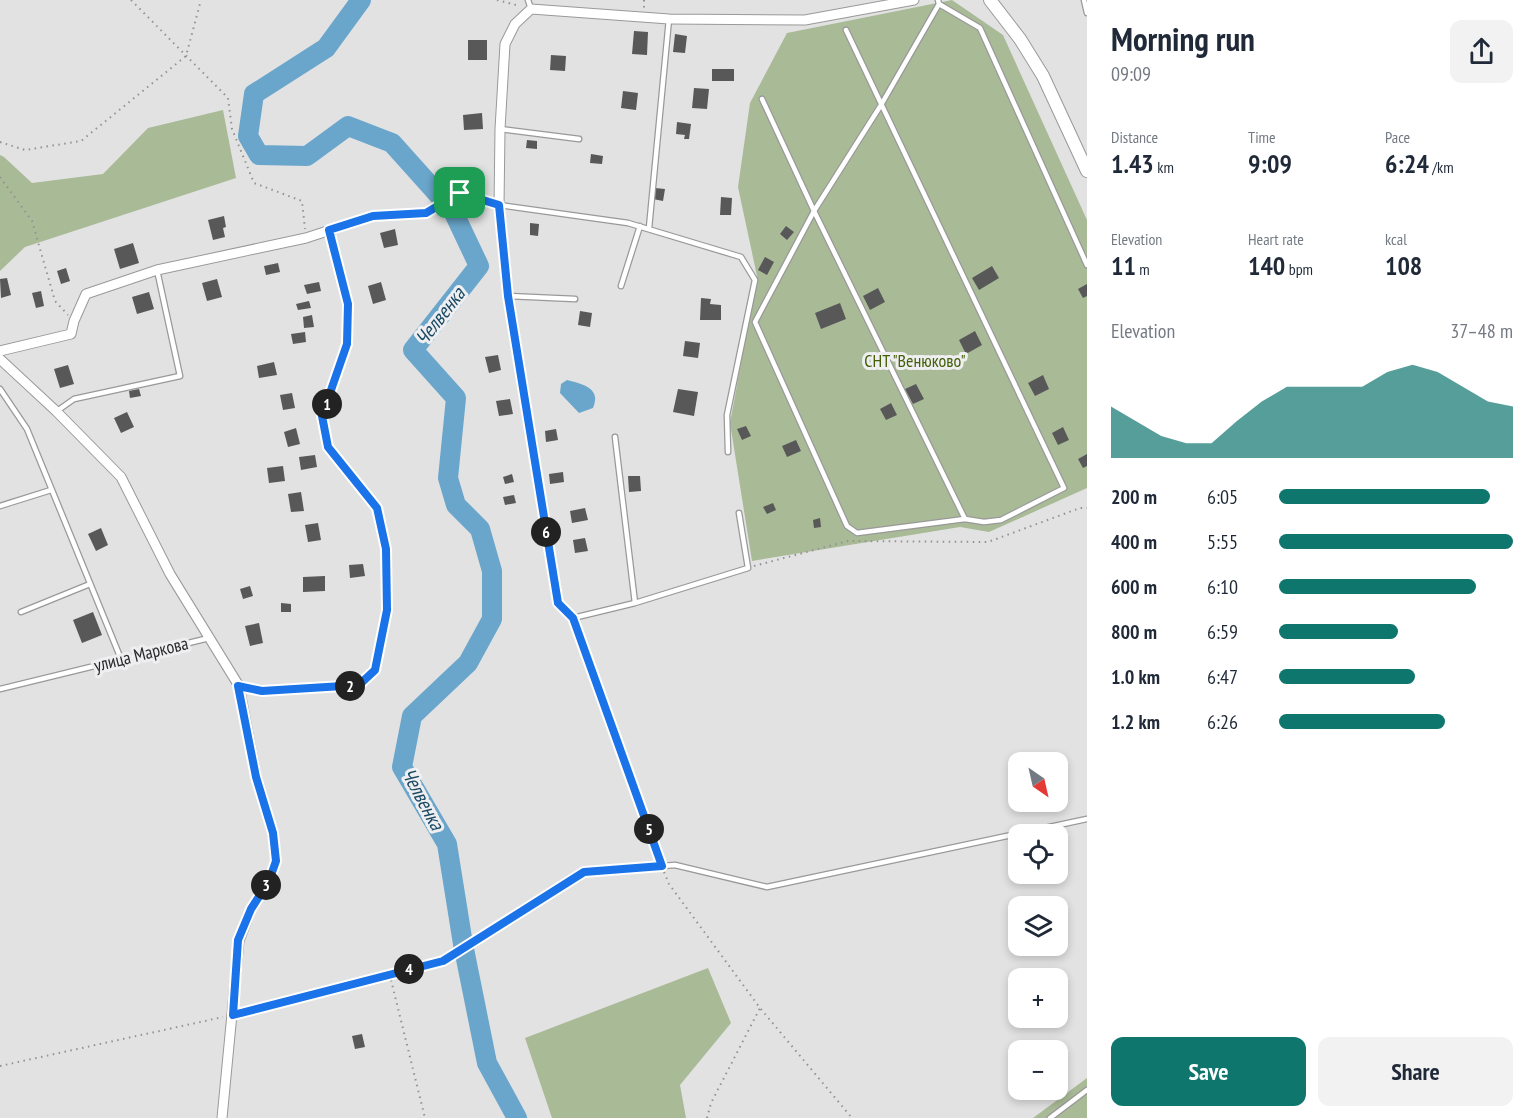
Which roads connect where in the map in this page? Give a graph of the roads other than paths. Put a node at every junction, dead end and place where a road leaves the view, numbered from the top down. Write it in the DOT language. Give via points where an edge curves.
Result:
graph roads {
  1 [pos="914,0"];
  2 [pos="991,0"];
  3 [pos="1084,0"];
  4 [pos="938,2"];
  5 [pos="529,4"];
  6 [pos="1087,13"];
  7 [pos="669,19"];
  8 [pos="846,30"];
  9 [pos="762,99"];
  10 [pos="881,105"];
  11 [pos="500,129"];
  12 [pos="579,139"];
  13 [pos="1087,171"];
  14 [pos="499,205"];
  15 [pos="814,212"];
  16 [pos="373,216"];
  17 [pos="640,226"];
  18 [pos="649,228"];
  19 [pos="329,230"];
  20 [pos="1087,264"];
  21 [pos="157,270"];
  22 [pos="621,286"];
  23 [pos="508,296"];
  24 [pos="575,299"];
  25 [pos="0,351"];
  26 [pos="0,359"];
  27 [pos="0,389"];
  28 [pos="56,411"];
  29 [pos="615,437"];
  30 [pos="728,452"];
  31 [pos="51,490"];
  32 [pos="0,506"];
  33 [pos="739,513"];
  34 [pos="965,519"];
  35 [pos="90,584"];
  36 [pos="558,603"];
  37 [pos="635,603"];
  38 [pos="21,612"];
  39 [pos="209,638"];
  40 [pos="121,659"];
  41 [pos="238,686"];
  42 [pos="0,689"];
  43 [pos="1087,819"];
  44 [pos="233,1015"];
  45 [pos="1087,1090"];
  46 [pos="222,1118"];
  47 [pos="1050,1118"];
  1 -- 7 [label="street" via="805,20"];
  2 -- 13 [label="street" via="1043,76"];
  3 -- 6 [label="lane"];
  4 -- 10 [label="lane"];
  4 -- 20 [label="lane" via="980,28"];
  5 -- 7 [label="street"];
  5 -- 11 [label="street" via="505,44"];
  7 -- 18 [label="lane"];
  8 -- 10 [label="lane"];
  9 -- 15 [label="lane"];
  10 -- 15 [label="lane"];
  10 -- 34 [label="lane" via="1064,488 1001,520"];
  11 -- 12 [label="lane"];
  11 -- 14 [label="street"];
  14 -- 17 [label="lane"];
  14 -- 23 [label="street"];
  15 -- 34 [label="lane"];
  15 -- 34 [label="lane" via="755,322 847,526 857,533"];
  16 -- 19 [label="street"];
  17 -- 18 [label="lane"];
  17 -- 22 [label="lane"];
  18 -- 30 [label="lane" via="741,256 754,280 727,415"];
  19 -- 21 [label="street"];
  19 -- 41 [label="lane" via="348,304 347,344 322,416 328,447 377,508 386,549 387,610 375,670 359,685 262,691"];
  21 -- 25 [label="street" via="87,294 71,334"];
  21 -- 28 [label="lane" via="180,376 74,399"];
  23 -- 24 [label="lane"];
  23 -- 36 [label="street"];
  26 -- 28 [label="street, улица Маркова"];
  27 -- 31 [label="lane" via="27,429"];
  28 -- 39 [label="street, улица Маркова" via="121,477"];
  29 -- 37 [label="lane"];
  31 -- 32 [label="lane"];
  31 -- 35 [label="lane"];
  33 -- 37 [label="lane" via="748,567"];
  35 -- 38 [label="lane"];
  35 -- 40 [label="lane"];
  36 -- 37 [label="lane" via="573,618"];
  39 -- 40 [label="lane, улица Маркова"];
  39 -- 41 [label="street"];
  40 -- 42 [label="lane, улица Маркова"];
  41 -- 44 [label="street" via="256,777 273,833 276,861 238,940"];
  43 -- 44 [label="lane" via="767,887 675,865 584,872 443,961"];
  44 -- 46 [label="street"];
  45 -- 47 [label="lane"];
}
